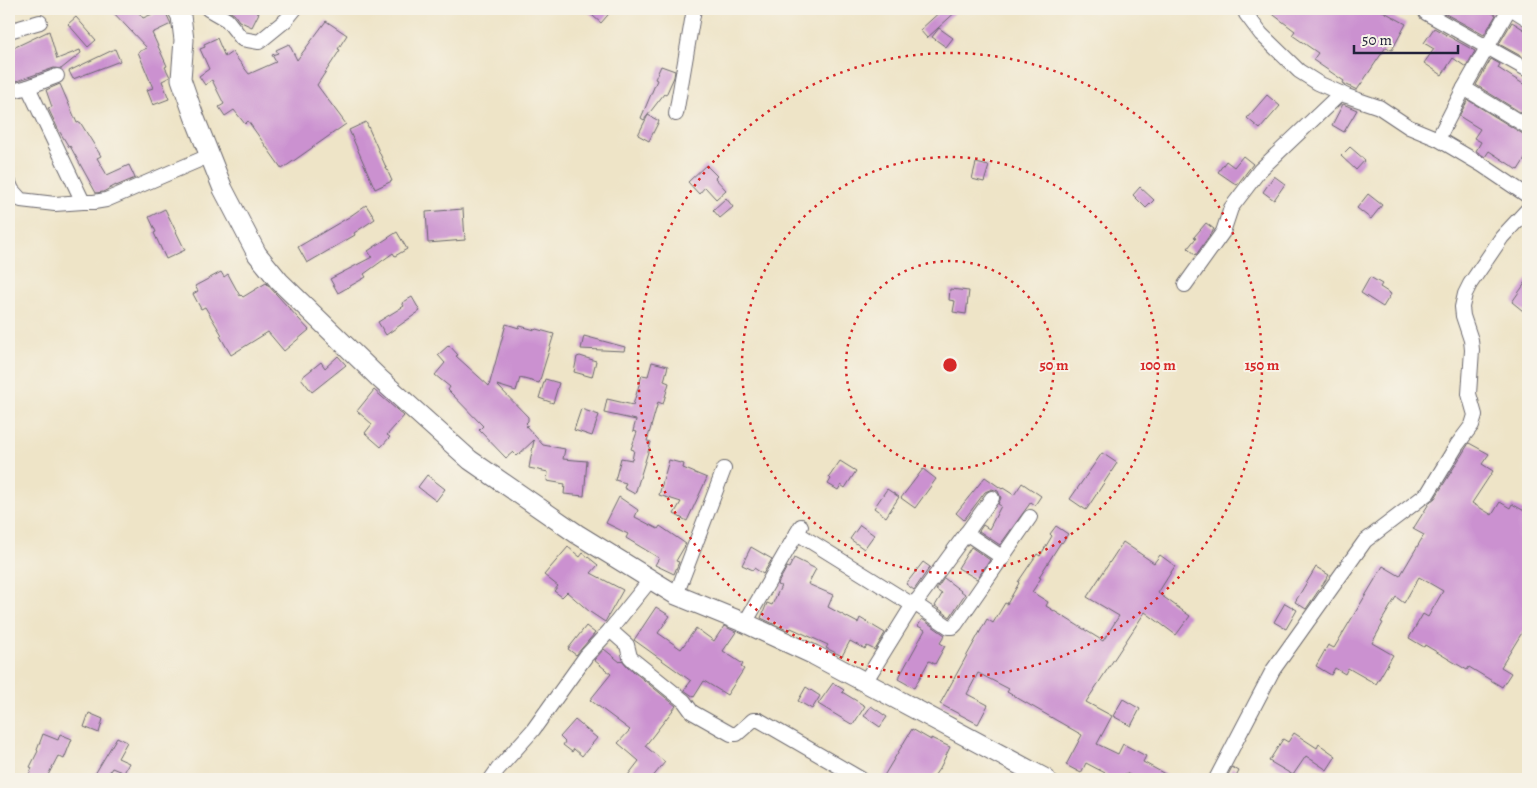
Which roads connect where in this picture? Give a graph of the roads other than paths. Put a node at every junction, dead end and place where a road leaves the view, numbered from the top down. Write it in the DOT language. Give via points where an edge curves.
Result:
graph roads {
  1 [pos="177,9"];
  2 [pos="208,9"];
  3 [pos="295,9"];
  4 [pos="694,9"];
  5 [pos="1245,9"];
  6 [pos="1511,9"];
  7 [pos="1426,13"];
  8 [pos="1528,19"];
  9 [pos="40,22"];
  10 [pos="9,31"];
  11 [pos="1486,47"];
  12 [pos="1528,70"];
  13 [pos="57,76"];
  14 [pos="28,87"];
  15 [pos="1464,88"];
  16 [pos="9,92"];
  17 [pos="1341,93"];
  18 [pos="676,114"];
  19 [pos="1528,127"];
  20 [pos="1438,139"];
  21 [pos="211,155"];
  22 [pos="9,183"];
  23 [pos="1528,196"];
  24 [pos="83,202"];
  25 [pos="1528,209"];
  26 [pos="1185,285"];
  27 [pos="724,469"];
  28 [pos="992,498"];
  29 [pos="1030,517"];
  30 [pos="966,533"];
  31 [pos="1003,558"];
  32 [pos="651,579"];
  33 [pos="676,595"];
  34 [pos="914,603"];
  35 [pos="745,622"];
  36 [pos="610,630"];
  37 [pos="865,682"];
  38 [pos="491,779"];
  39 [pos="861,779"];
  40 [pos="1046,779"];
  41 [pos="1216,779"];
  1 -- 21 [label="main road" via="184,40 181,80"];
  2 -- 3 [label="street" via="227,20 242,39 259,42"];
  4 -- 18 [label="street"];
  5 -- 17 [label="street" via="1261,34 1299,71"];
  6 -- 8 [label="street"];
  6 -- 11 [label="street"];
  7 -- 11 [label="street"];
  9 -- 10 [label="street"];
  11 -- 12 [label="street"];
  11 -- 15 [label="street"];
  13 -- 14 [label="street"];
  14 -- 16 [label="street"];
  14 -- 24 [label="street"];
  15 -- 19 [label="street"];
  15 -- 20 [label="street"];
  17 -- 20 [label="street" via="1379,107 1409,128"];
  17 -- 26 [label="street" via="1260,170 1231,208 1223,232"];
  20 -- 23 [label="street"];
  21 -- 24 [label="street" via="106,200"];
  21 -- 32 [label="main road" via="223,189 257,254 279,281 353,353 470,460 576,534"];
  22 -- 24 [label="street" via="21,200 55,204"];
  25 -- 41 [label="street" via="1502,237 1465,294 1462,306 1471,340 1469,394 1474,422 1456,445 1428,493 1365,541 1273,670"];
  27 -- 33 [label="street"];
  28 -- 30 [label="street"];
  29 -- 31 [label="street"];
  30 -- 31 [label="street"];
  30 -- 34 [label="street"];
  31 -- 34 [label="street" via="953,627"];
  32 -- 33 [label="main road"];
  32 -- 36 [label="street"];
  33 -- 35 [label="main road"];
  34 -- 35 [label="street" via="799,529"];
  34 -- 37 [label="street"];
  35 -- 37 [label="main road"];
  36 -- 38 [label="street" via="586,656 533,730"];
  36 -- 39 [label="street" via="627,645 633,660 684,700 692,712 734,734 750,721 759,720"];
  37 -- 40 [label="main road"];
}
